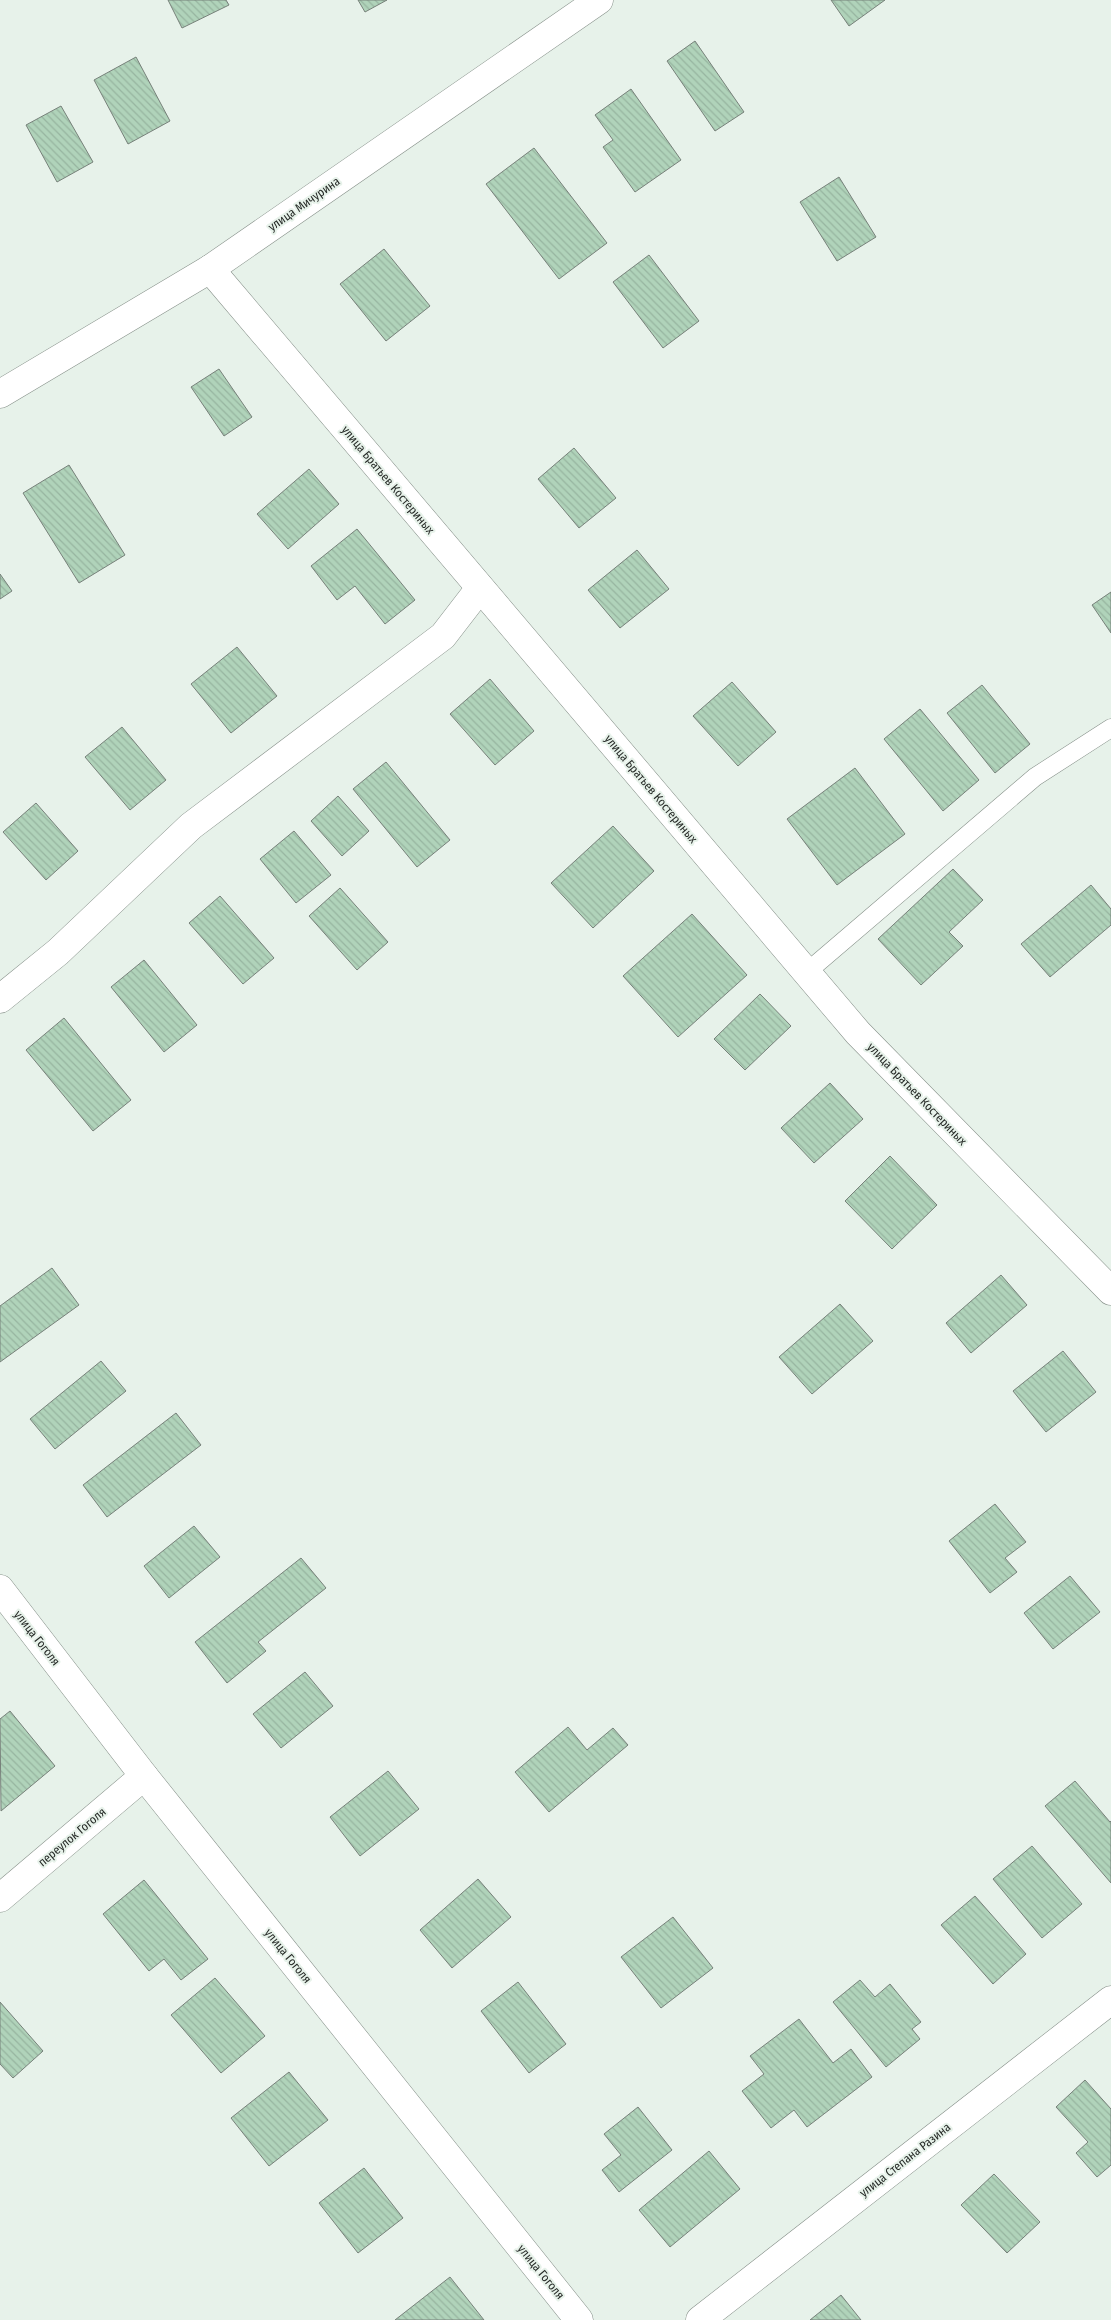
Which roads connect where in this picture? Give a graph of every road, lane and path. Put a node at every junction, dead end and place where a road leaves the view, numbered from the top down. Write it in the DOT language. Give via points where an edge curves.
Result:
graph roads {
  1 [pos="599,0"];
  2 [pos="210,269"];
  3 [pos="0,394"];
  4 [pos="480,588"];
  5 [pos="1111,728"];
  6 [pos="807,972"];
  7 [pos="0,1000"];
  8 [pos="1111,1291"];
  9 [pos="0,1589"];
  10 [pos="144,1776"];
  11 [pos="0,1898"];
  12 [pos="1111,2000"];
  13 [pos="579,2320"];
  14 [pos="700,2320"];
  1 -- 2 [label="street, улица Мичурина"];
  2 -- 3 [label="street, улица Мичурина"];
  2 -- 4 [label="street, улица Братьев Костериных"];
  4 -- 6 [label="street, улица Братьев Костериных"];
  4 -- 7 [label="street" via="443,636 191,826 58,952"];
  5 -- 6 [label="lane" via="1035,776"];
  6 -- 8 [label="street, улица Братьев Костериных" via="858,1033"];
  9 -- 10 [label="street, улица Гоголя"];
  10 -- 11 [label="street, переулок Гоголя"];
  10 -- 13 [label="street, улица Гоголя"];
  12 -- 14 [label="street, улица Степана Разина"];
}
